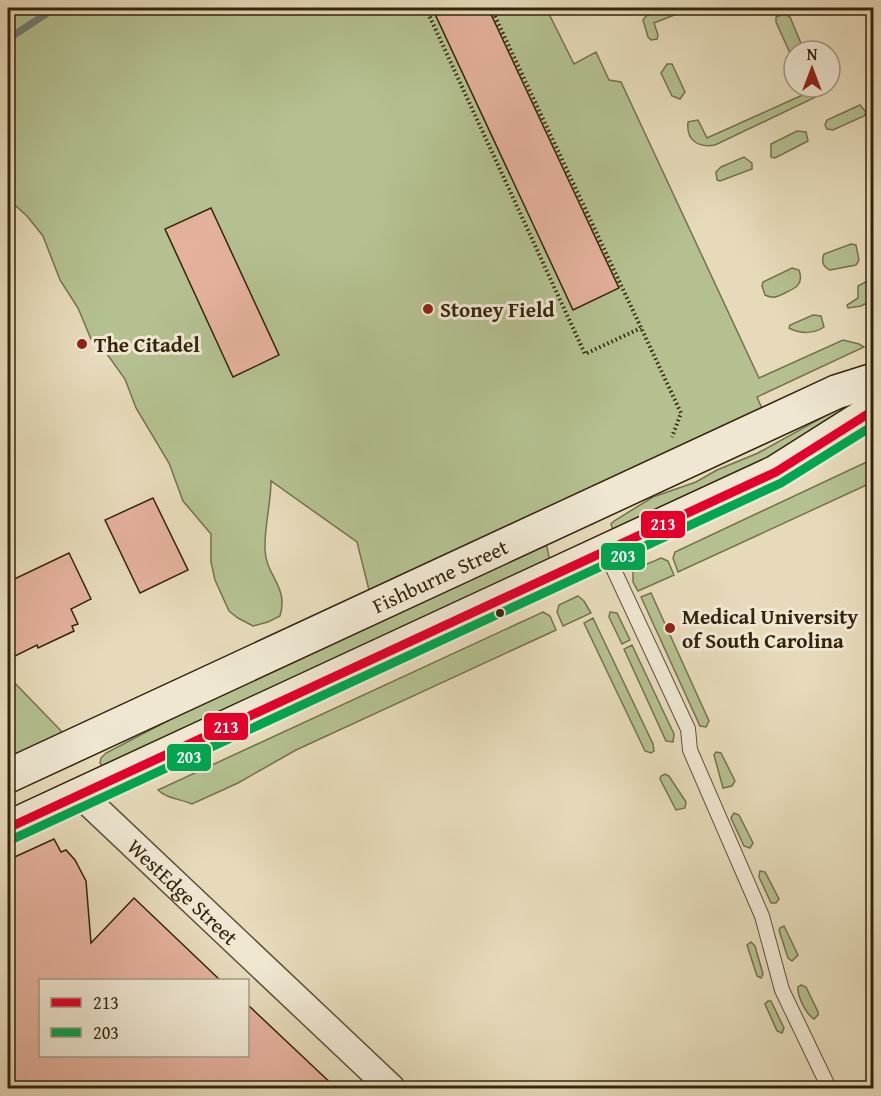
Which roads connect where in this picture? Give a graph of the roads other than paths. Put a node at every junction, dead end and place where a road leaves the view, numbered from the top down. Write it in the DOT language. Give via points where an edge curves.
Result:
graph roads {
  1 [pos="873,380"];
  2 [pos="873,410"];
  3 [pos="572,514"];
  4 [pos="600,555"];
  5 [pos="17,771"];
  6 [pos="76,796"];
  7 [pos="8,828"];
  8 [pos="391,1089"];
  9 [pos="829,1089"];
  1 -- 3 [label="main road, Fishburne Street" via="836,392"];
  2 -- 4 [label="main road" via="776,472"];
  3 -- 4 [label="main road"];
  3 -- 5 [label="main road, Fishburne Street"];
  4 -- 6 [label="main road"];
  4 -- 9 [label="lane" via="688,729 690,750 762,916 782,990"];
  5 -- 6 [label="main road"];
  6 -- 7 [label="main road"];
  6 -- 8 [label="street, WestEdge Street"];
}
